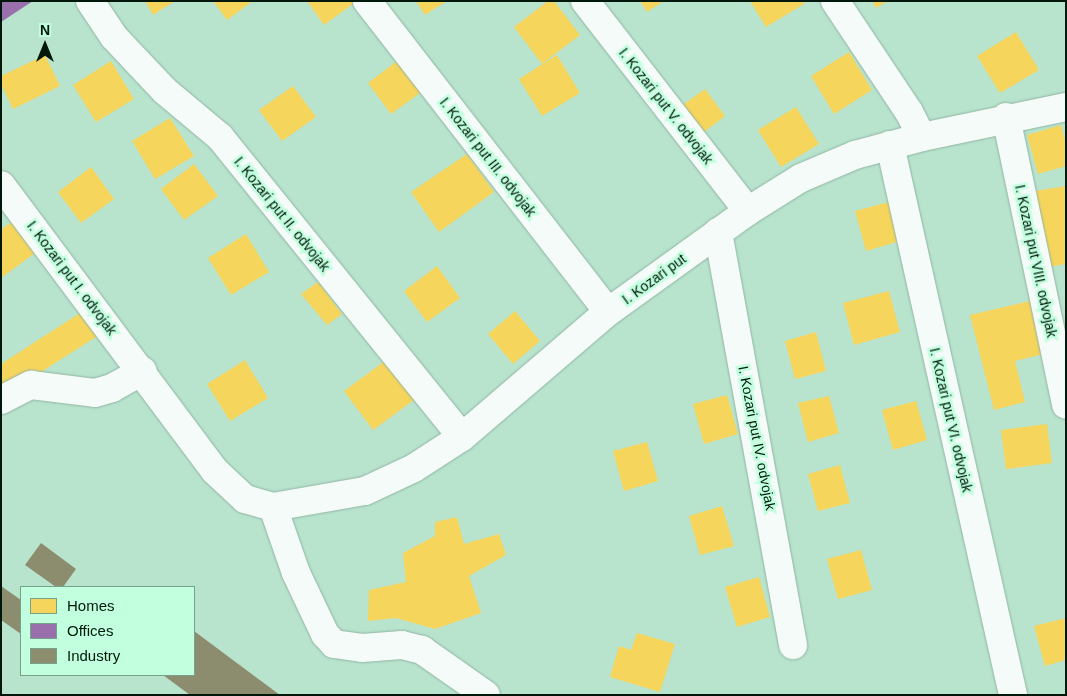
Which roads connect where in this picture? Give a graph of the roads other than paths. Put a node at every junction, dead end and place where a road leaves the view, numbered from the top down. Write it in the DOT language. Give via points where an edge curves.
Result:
graph roads {
  1 [pos="90,1"];
  2 [pos="367,1"];
  3 [pos="585,1"];
  4 [pos="835,1"];
  5 [pos="1066,107"];
  6 [pos="1006,118"];
  7 [pos="922,136"];
  8 [pos="890,145"];
  9 [pos="1,185"];
  10 [pos="748,210"];
  11 [pos="718,232"];
  12 [pos="608,312"];
  13 [pos="143,371"];
  14 [pos="1,400"];
  15 [pos="1066,406"];
  16 [pos="462,437"];
  17 [pos="273,507"];
  18 [pos="793,645"];
  19 [pos="486,695"];
  20 [pos="1013,695"];
  1 -- 16 [label="street, I. Kozari put II. odvojak" via="114,37 165,92 220,137"];
  2 -- 12 [label="street, I. Kozari put III. odvojak"];
  3 -- 10 [label="street, I. Kozari put V. odvojak"];
  4 -- 7 [label="street"];
  5 -- 6 [label="street, I. Kozari put"];
  6 -- 7 [label="street, I. Kozari put"];
  6 -- 15 [label="street, I. Kozari put VIII. odvojak"];
  7 -- 8 [label="street, I. Kozari put"];
  8 -- 10 [label="street, I. Kozari put" via="855,155 801,178"];
  8 -- 20 [label="street, I. Kozari put VI. odvojak"];
  9 -- 13 [label="street, I. Kozari put I. odvojak"];
  10 -- 11 [label="street, I. Kozari put"];
  11 -- 12 [label="street, I. Kozari put"];
  11 -- 18 [label="street, I. Kozari put IV. odvojak"];
  12 -- 16 [label="street, I. Kozari put"];
  13 -- 14 [label="street" via="112,388 95,393 31,385"];
  13 -- 17 [label="street, I. Kozari put I. odvojak" via="215,471 245,499"];
  16 -- 17 [label="street, I. Kozari put" via="414,468 364,491"];
  17 -- 19 [label="street" via="296,573 325,634 334,644 362,648 402,645 422,650"];
}
